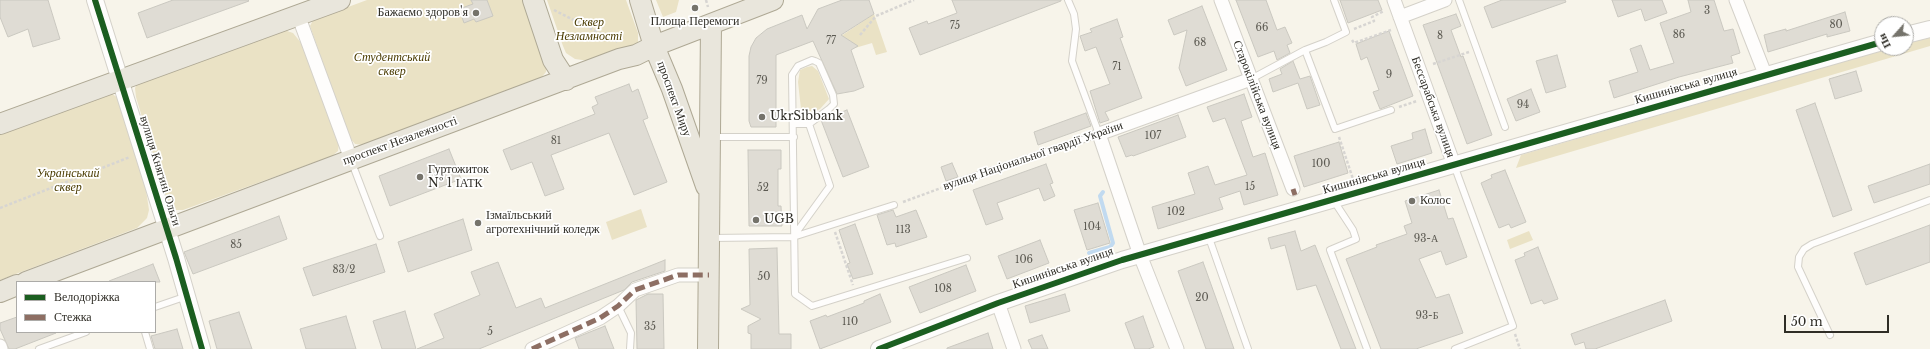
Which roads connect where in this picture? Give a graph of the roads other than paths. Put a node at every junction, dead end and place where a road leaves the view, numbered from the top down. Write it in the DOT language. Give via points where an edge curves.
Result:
graph roads {
  1 [pos="340,0"];
  2 [pos="533,0"];
  3 [pos="640,0"];
  4 [pos="773,0"];
  5 [pos="1068,0"];
  6 [pos="1221,0"];
  7 [pos="1334,0"];
  8 [pos="1394,0"];
  9 [pos="1445,0"];
  10 [pos="1459,0"];
  11 [pos="1736,0"];
  12 [pos="98,1"];
  13 [pos="298,15"];
  14 [pos="710,16"];
  15 [pos="1398,22"];
  16 [pos="1930,29"];
  17 [pos="1914,33"];
  18 [pos="1874,44"];
  19 [pos="654,46"];
  20 [pos="1305,50"];
  21 [pos="1765,74"];
  22 [pos="1251,79"];
  23 [pos="120,80"];
  24 [pos="566,80"];
  25 [pos="1391,110"];
  26 [pos="0,124"];
  27 [pos="793,124"];
  28 [pos="809,124"];
  29 [pos="1504,127"];
  30 [pos="1099,134"];
  31 [pos="794,136"];
  32 [pos="711,137"];
  33 [pos="351,159"];
  34 [pos="1454,165"];
  35 [pos="949,185"];
  36 [pos="1293,189"];
  37 [pos="710,197"];
  38 [pos="1333,199"];
  39 [pos="1930,200"];
  40 [pos="894,205"];
  41 [pos="167,228"];
  42 [pos="1208,235"];
  43 [pos="380,236"];
  44 [pos="793,237"];
  45 [pos="709,238"];
  46 [pos="1140,255"];
  47 [pos="967,258"];
  48 [pos="709,275"];
  49 [pos="29,281"];
  50 [pos="16,285"];
  51 [pos="0,292"];
  52 [pos="187,296"];
  53 [pos="998,303"];
  54 [pos="618,306"];
  55 [pos="156,307"];
  56 [pos="84,333"];
  57 [pos="145,333"];
  58 [pos="1830,335"];
  59 [pos="0,346"];
  60 [pos="51,347"];
  61 [pos="1,349"];
  62 [pos="39,349"];
  63 [pos="150,349"];
  64 [pos="202,349"];
  65 [pos="532,349"];
  66 [pos="630,349"];
  67 [pos="708,349"];
  68 [pos="879,349"];
  69 [pos="1014,349"];
  70 [pos="1177,349"];
  71 [pos="1248,349"];
  72 [pos="1368,349"];
  73 [pos="1455,349"];
  1 -- 13 [label="main road"];
  2 -- 24 [label="main road" via="553,60"];
  3 -- 19 [label="main road, проспект Миру"];
  4 -- 14 [label="main road, проспект Незалежності"];
  5 -- 30 [label="lane" via="1074,14 1076,29 1072,61"];
  6 -- 22 [label="street, Старокілійська вулиця"];
  7 -- 20 [label="lane, вулиця Національної гвардії України" via="1346,32"];
  8 -- 15 [label="street, Бессарабська вулиця"];
  9 -- 15 [label="street"];
  10 -- 29 [label="lane"];
  11 -- 21 [label="street"];
  12 -- 23 [label="street, вулиця Княгині Ольги"];
  13 -- 23 [label="main road"];
  13 -- 33 [label="street"];
  14 -- 19 [label="main road, проспект Незалежності"];
  14 -- 32 [label="main road, проспект Миру"];
  15 -- 34 [label="street, Бессарабська вулиця"];
  16 -- 17 [label="street"];
  18 -- 21 [label="street, Кишинівська вулиця"];
  19 -- 24 [label="main road, проспект Незалежності"];
  19 -- 37 [label="main road, проспект Миру"];
  20 -- 22 [label="lane, вулиця Національної гвардії України"];
  20 -- 25 [label="lane" via="1335,129"];
  21 -- 34 [label="street, Кишинівська вулиця"];
  22 -- 30 [label="street, вулиця Національної гвардії України"];
  22 -- 36 [label="street, Старокілійська вулиця"];
  23 -- 26 [label="main road"];
  23 -- 41 [label="street, вулиця Княгині Ольги"];
  24 -- 33 [label="main road, проспект Незалежності"];
  27 -- 28 [label="lane"];
  27 -- 28 [label="lane" via="792,75 798,66 812,60 819,63 833,95 834,104"];
  27 -- 31 [label="lane"];
  28 -- 44 [label="lane" via="830,186"];
  30 -- 35 [label="lane, вулиця Національної гвардії України"];
  30 -- 46 [label="street"];
  31 -- 32 [label="lane"];
  31 -- 44 [label="lane"];
  32 -- 37 [label="main road, проспект Миру"];
  33 -- 41 [label="main road, проспект Незалежності"];
  33 -- 43 [label="lane"];
  34 -- 38 [label="street, Кишинівська вулиця"];
  34 -- 73 [label="lane, Бессарабська вулиця" via="1513,326"];
  37 -- 45 [label="main road, проспект Миру"];
  38 -- 42 [label="street, Кишинівська вулиця"];
  38 -- 72 [label="lane" via="1356,239 1330,250"];
  39 -- 58 [label="lane" via="1804,249 1799,257 1798,267"];
  40 -- 44 [label="lane"];
  41 -- 49 [label="main road, проспект Незалежності"];
  41 -- 52 [label="street, вулиця Княгині Ольги"];
  42 -- 46 [label="street, Кишинівська вулиця"];
  42 -- 71 [label="lane"];
  44 -- 45 [label="lane"];
  44 -- 47 [label="lane" via="794,294 812,306"];
  45 -- 48 [label="main road, проспект Миру"];
  46 -- 53 [label="street, Кишинівська вулиця"];
  46 -- 70 [label="street"];
  48 -- 54 [label="street" via="678,275 635,290"];
  48 -- 67 [label="main road, проспект Миру"];
  50 -- 51 [label="main road"];
  52 -- 55 [label="lane"];
  52 -- 64 [label="street, вулиця Княгині Ольги"];
  53 -- 68 [label="street, Кишинівська вулиця"];
  53 -- 69 [label="street"];
  54 -- 65 [label="street" via="600,318"];
  54 -- 66 [label="lane" via="630,333"];
  56 -- 60 [label="lane"];
  57 -- 63 [label="lane"];
  59 -- 61 [label="street"];
  60 -- 62 [label="lane"];
}
